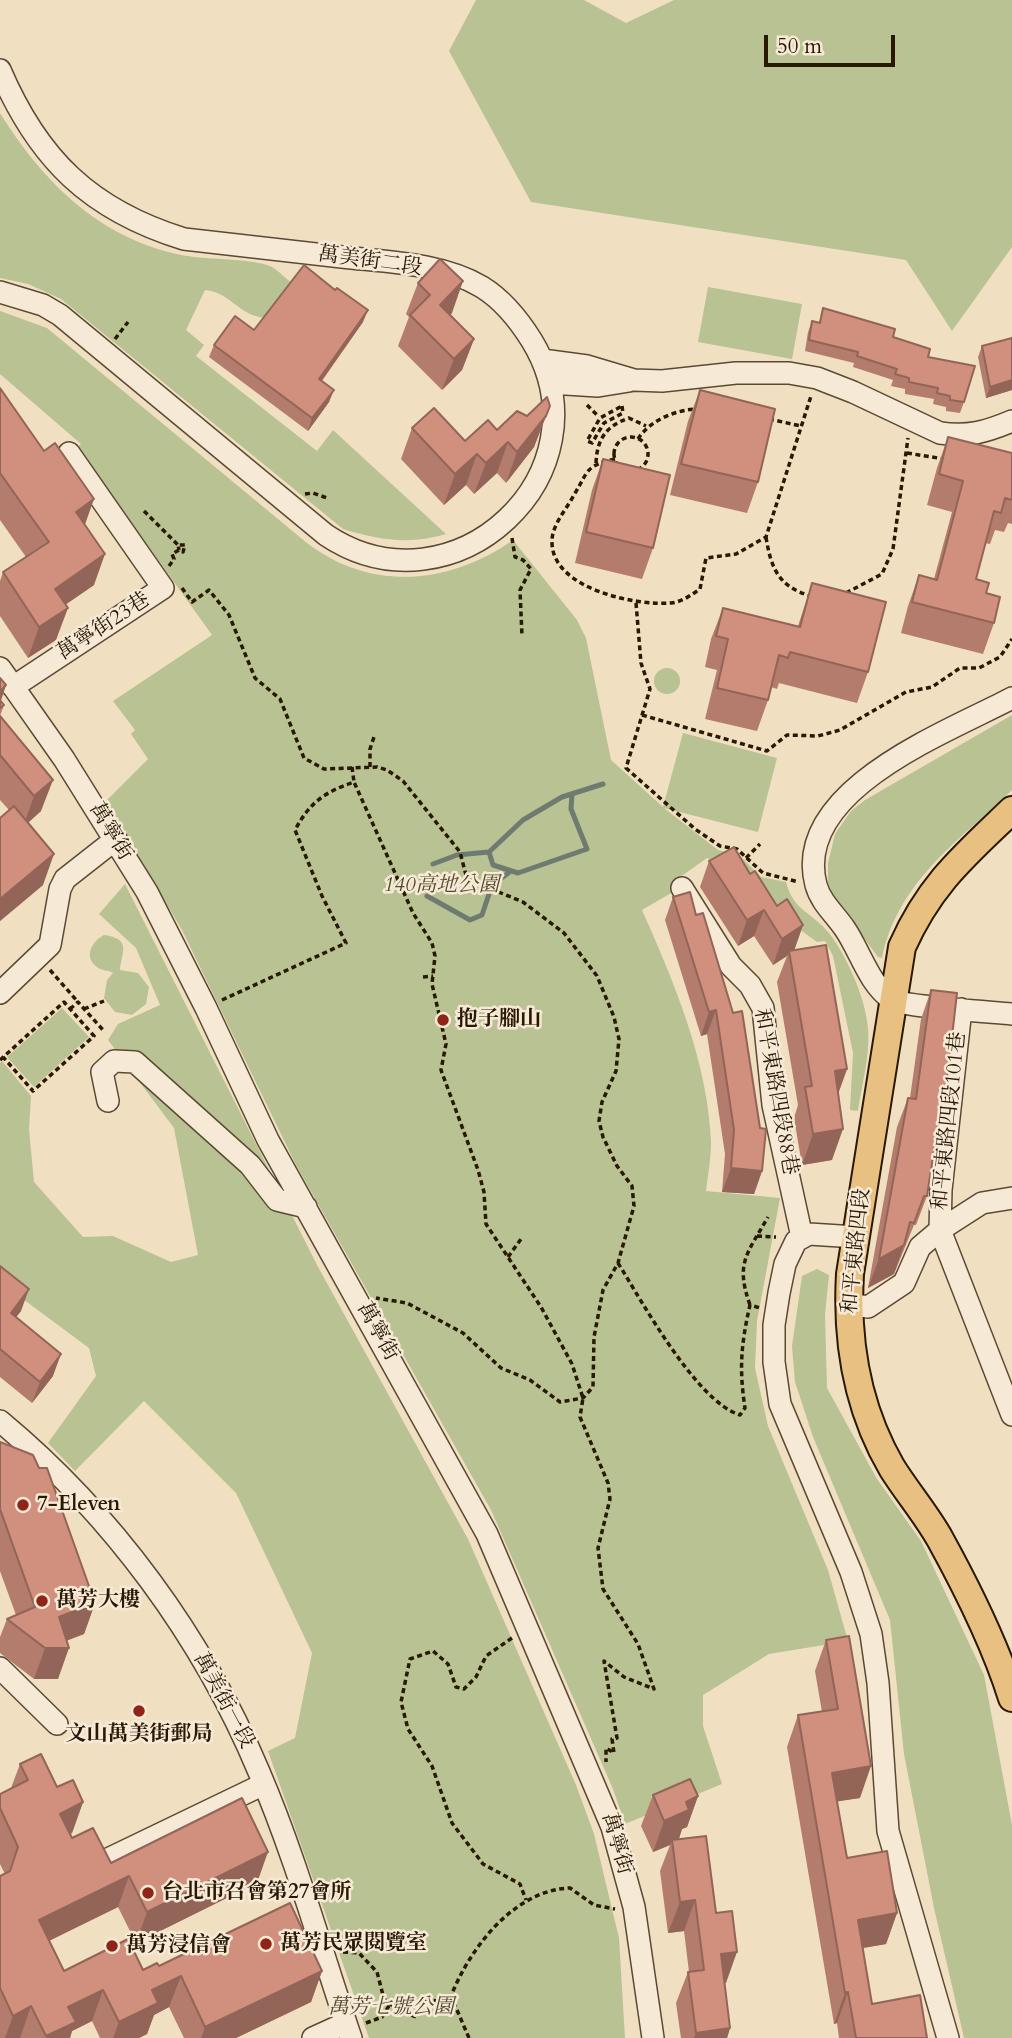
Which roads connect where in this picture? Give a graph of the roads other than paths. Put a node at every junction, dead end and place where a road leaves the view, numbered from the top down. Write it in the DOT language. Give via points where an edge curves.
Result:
graph roads {
  1 [pos="0,70"];
  2 [pos="0,292"];
  3 [pos="542,360"];
  4 [pos="635,380"];
  5 [pos="550,383"];
  6 [pos="1012,421"];
  7 [pos="69,453"];
  8 [pos="0,668"];
  9 [pos="13,687"];
  10 [pos="1012,698"];
  11 [pos="1012,810"];
  12 [pos="116,839"];
  13 [pos="682,888"];
  14 [pos="4,981"];
  15 [pos="893,1001"];
  16 [pos="961,1009"];
  17 [pos="1012,1014"];
  18 [pos="108,1101"];
  19 [pos="1012,1198"];
  20 [pos="306,1207"];
  21 [pos="940,1230"];
  22 [pos="802,1237"];
  23 [pos="856,1237"];
  24 [pos="848,1304"];
  25 [pos="1012,1415"];
  26 [pos="3,1427"];
  27 [pos="0,1668"];
  28 [pos="1011,1690"];
  29 [pos="57,1724"];
  30 [pos="264,1784"];
  31 [pos="104,1861"];
  32 [pos="355,2028"];
  33 [pos="313,2038"];
  34 [pos="653,2038"];
  35 [pos="948,2038"];
  1 -- 3 [label="street, 萬美街二段" via="37,142 91,196 119,213 184,239 389,262 460,277 499,299"];
  2 -- 5 [label="street, 萬美街二段" via="60,315 346,548 371,557 420,560 468,547 510,519 536,480 552,436"];
  3 -- 4 [label="street"];
  3 -- 5 [label="street, 萬美街二段"];
  4 -- 5 [label="street" via="598,386"];
  4 -- 6 [label="street" via="662,382 767,372 817,378 940,433 973,435"];
  7 -- 9 [label="street, 萬寧街23巷" via="165,573 163,588"];
  8 -- 9 [label="street, 萬寧街"];
  9 -- 12 [label="street, 萬寧街"];
  10 -- 15 [label="street" via="875,772 844,797 819,838 817,886 877,984"];
  11 -- 15 [label="main road, 和平東路四段" via="943,876 916,915 902,947"];
  12 -- 14 [label="street" via="62,884 50,945 40,958"];
  12 -- 20 [label="street, 萬寧街"];
  13 -- 22 [label="street, 和平東路四段88巷" via="763,1008 773,1105"];
  15 -- 16 [label="street"];
  15 -- 23 [label="main road, 和平東路四段"];
  16 -- 17 [label="street"];
  16 -- 21 [label="street, 和平東路四段101巷"];
  18 -- 20 [label="street" via="102,1072 114,1061 135,1062 250,1165 277,1200"];
  19 -- 21 [label="street" via="982,1203"];
  20 -- 34 [label="street, 萬寧街" via="487,1534 600,1794 634,1907"];
  21 -- 24 [label="street, 和平東路四段101巷" via="920,1247 904,1283 868,1307"];
  21 -- 25 [label="street"];
  22 -- 23 [label="street"];
  22 -- 35 [label="street" via="788,1257 774,1325 780,1404 862,1599 878,1683 888,1831"];
  23 -- 24 [label="main road, 和平東路四段"];
  24 -- 28 [label="main road, 和平東路四段" via="853,1365 876,1435 940,1539"];
  26 -- 30 [label="street, 萬美街一段" via="84,1503 156,1588 219,1691"];
  27 -- 29 [label="street"];
  30 -- 31 [label="street"];
  30 -- 32 [label="street, 萬美街一段"];
  32 -- 33 [label="street"];
}
